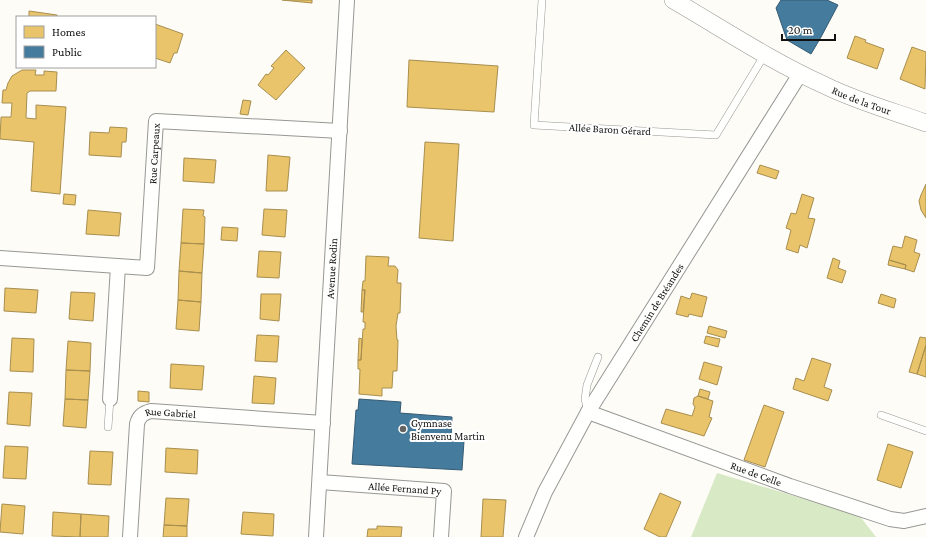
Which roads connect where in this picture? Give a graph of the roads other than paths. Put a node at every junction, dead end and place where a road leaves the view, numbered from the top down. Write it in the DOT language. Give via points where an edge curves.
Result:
graph roads {
  1 [pos="347,0"];
  2 [pos="542,0"];
  3 [pos="682,2"];
  4 [pos="765,54"];
  5 [pos="800,74"];
  6 [pos="926,123"];
  7 [pos="340,131"];
  8 [pos="0,258"];
  9 [pos="118,266"];
  10 [pos="598,357"];
  11 [pos="110,399"];
  12 [pos="588,412"];
  13 [pos="881,415"];
  14 [pos="323,423"];
  15 [pos="108,427"];
  16 [pos="926,430"];
  17 [pos="320,482"];
  18 [pos="926,516"];
  19 [pos="130,537"];
  20 [pos="316,537"];
  21 [pos="441,537"];
  22 [pos="526,537"];
  1 -- 7 [label="street, Avenue Rodin"];
  2 -- 4 [label="lane, Allée Baron Gérard" via="534,125 716,135"];
  3 -- 4 [label="street, Rue de la Tour"];
  4 -- 5 [label="street, Rue de la Tour"];
  5 -- 6 [label="street, Rue de la Tour" via="845,95"];
  5 -- 12 [label="street, Chemin de Bréandes"];
  7 -- 9 [label="street, Rue Carpeaux" via="156,121 147,268"];
  7 -- 14 [label="street, Avenue Rodin"];
  8 -- 9 [label="street, Rue Carpeaux"];
  9 -- 11 [label="street"];
  10 -- 12 [label="lane" via="587,385 585,399"];
  11 -- 15 [label="lane"];
  12 -- 18 [label="street, Rue de Celle" via="790,486 890,519 904,522"];
  12 -- 22 [label="street, Chemin de Bréandes" via="544,492"];
  13 -- 16 [label="lane"];
  14 -- 17 [label="street, Avenue Rodin"];
  14 -- 19 [label="street, Rue Gabriel" via="146,412 141,415 137,424"];
  17 -- 20 [label="street, Avenue Rodin"];
  17 -- 21 [label="street, Allée Fernand Py" via="444,491"];
}
